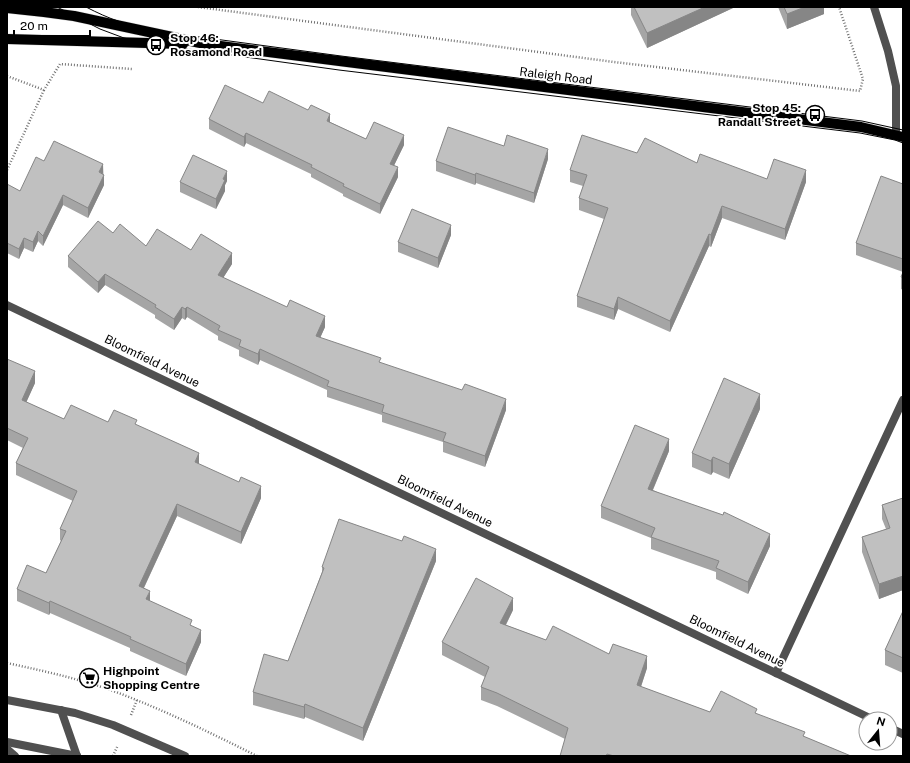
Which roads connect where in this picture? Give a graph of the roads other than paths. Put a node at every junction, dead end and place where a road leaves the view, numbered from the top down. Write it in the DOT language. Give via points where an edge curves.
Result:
graph roads {
  1 [pos="874,7"];
  2 [pos="7,8"];
  3 [pos="7,39"];
  4 [pos="205,44"];
  5 [pos="900,136"];
  6 [pos="7,305"];
  7 [pos="903,400"];
  8 [pos="776,673"];
  9 [pos="7,700"];
  10 [pos="61,710"];
  11 [pos="858,712"];
  12 [pos="7,742"];
  13 [pos="7,750"];
  14 [pos="15,756"];
  15 [pos="77,756"];
  16 [pos="185,756"];
  1 -- 5 [label="street" via="896,86"];
  2 -- 4 [label="main road, Raleigh Road" via="74,16"];
  3 -- 4 [label="main road, Raleigh Road"];
  4 -- 5 [label="main road, Raleigh Road" via="861,127"];
  6 -- 8 [label="street, Bloomfield Avenue"];
  7 -- 8 [label="street"];
  8 -- 11 [label="street, Bloomfield Avenue"];
  9 -- 10 [label="street"];
  10 -- 15 [label="street"];
  10 -- 16 [label="street" via="113,724"];
  12 -- 15 [label="street"];
  13 -- 14 [label="street"];
}
